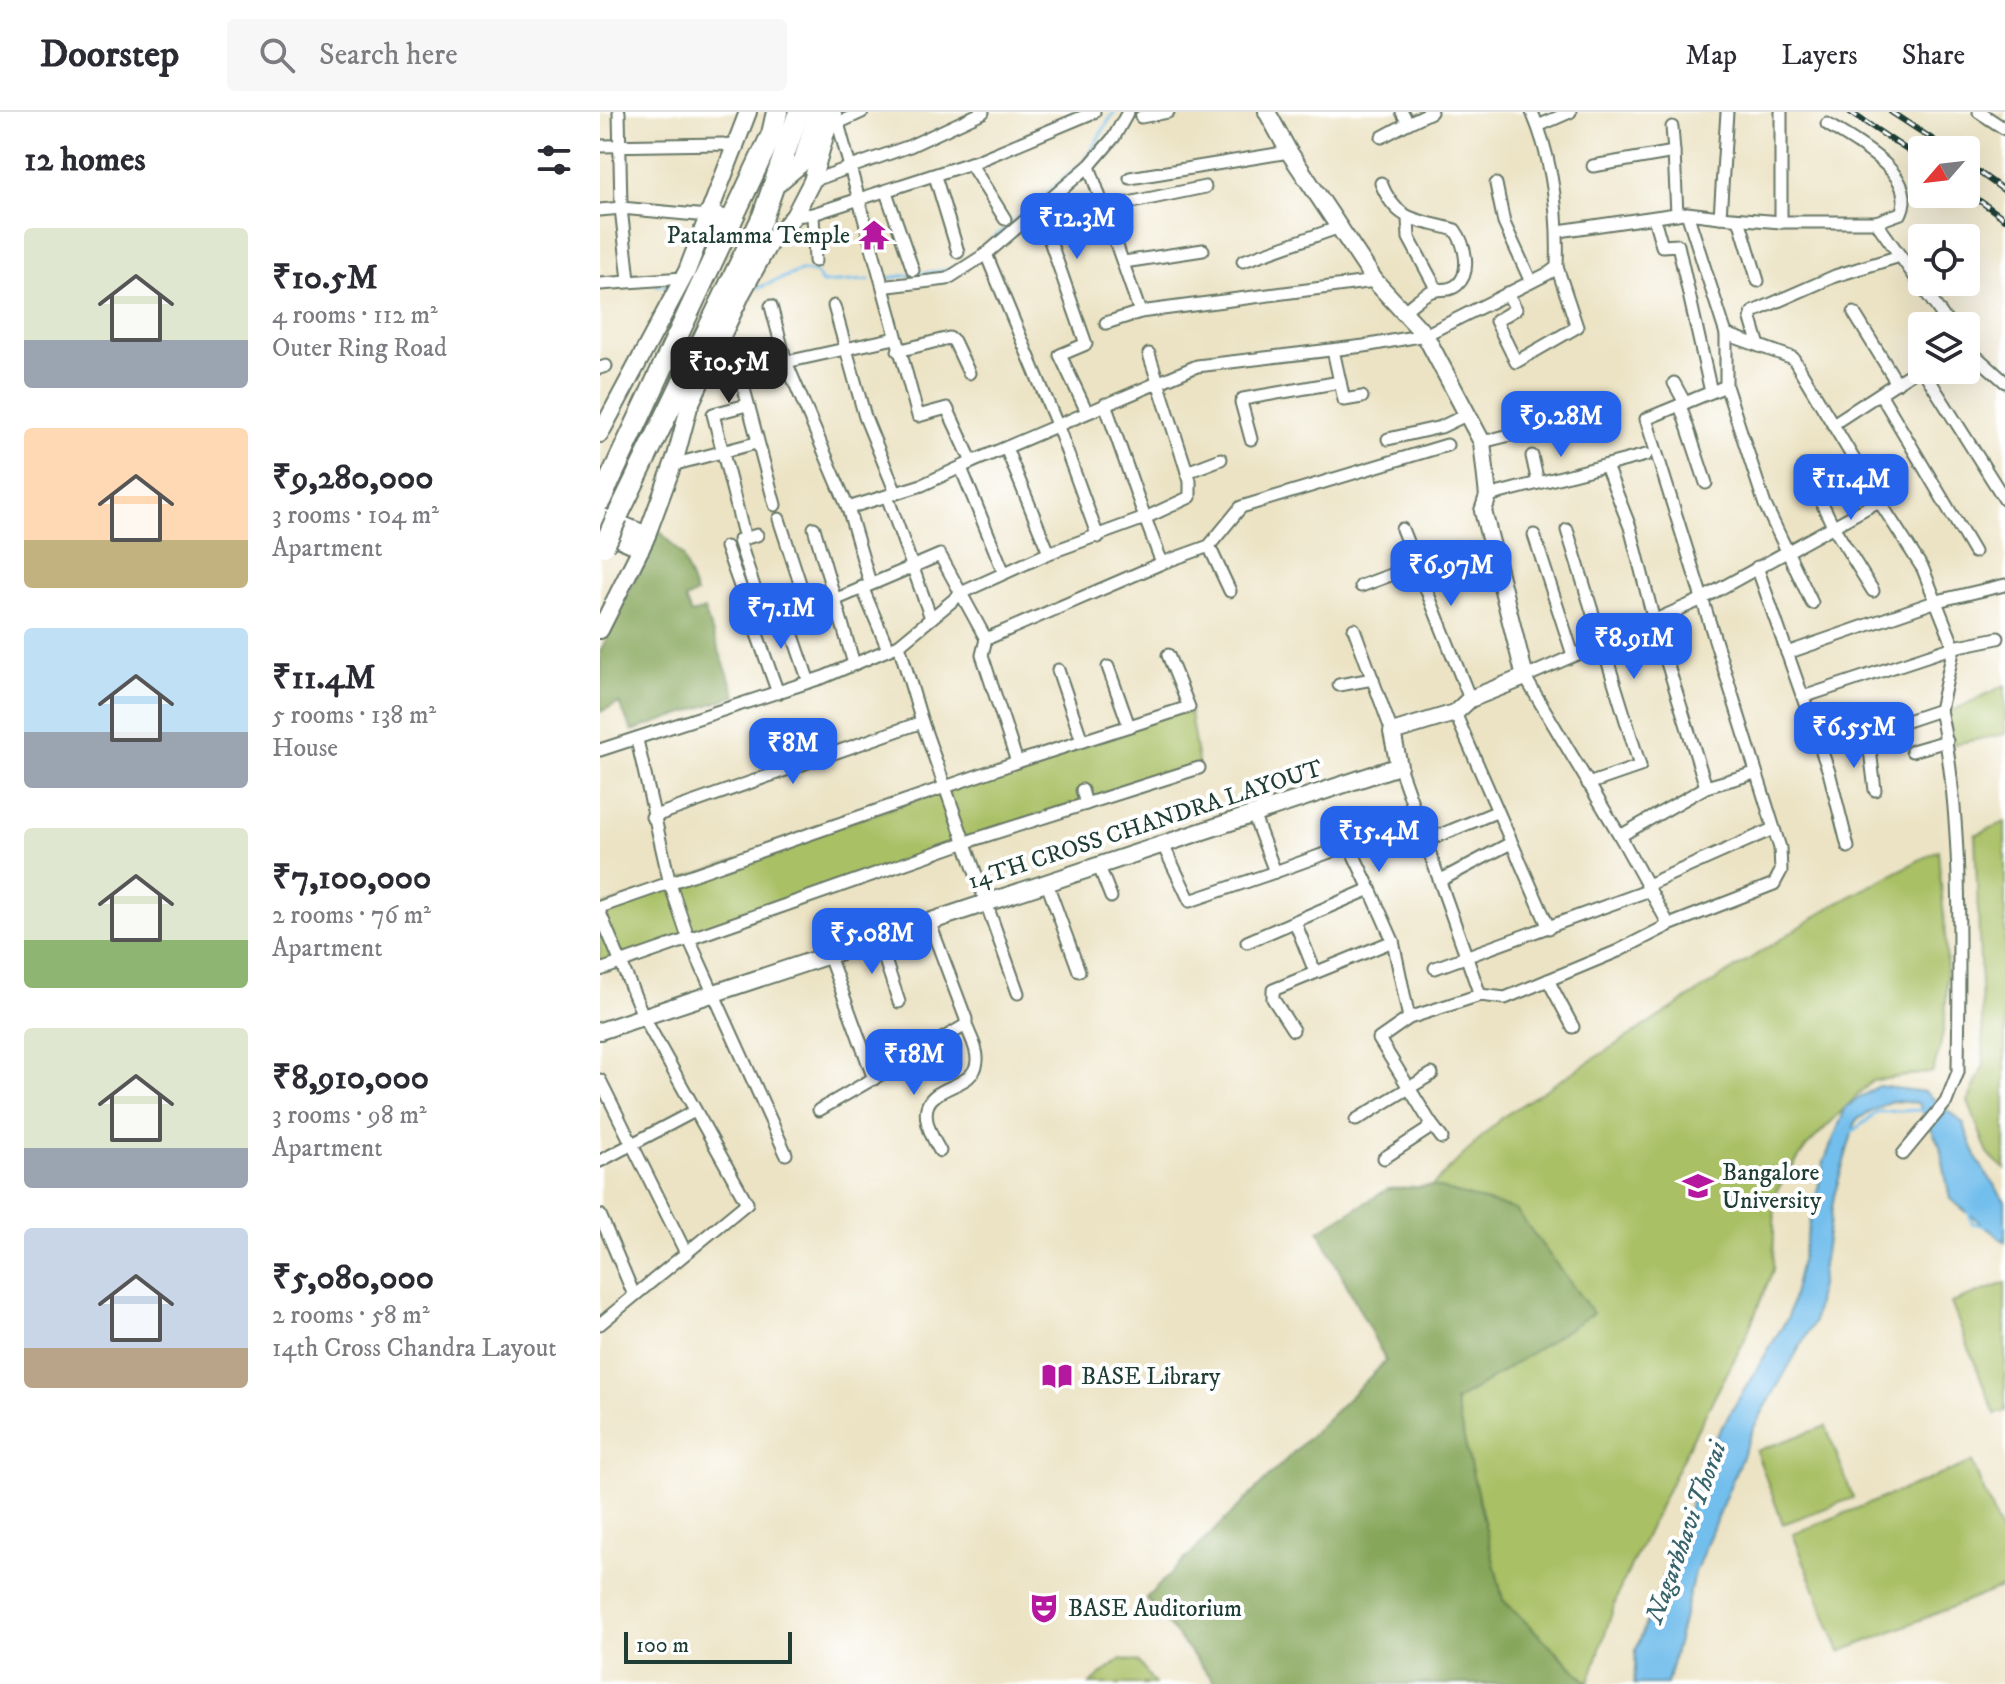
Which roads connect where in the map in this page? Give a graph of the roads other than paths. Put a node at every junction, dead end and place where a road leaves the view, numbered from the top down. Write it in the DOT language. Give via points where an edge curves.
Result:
graph roads {
  1 [pos="619,112"];
  2 [pos="748,112"];
  3 [pos="799,112"];
  4 [pos="817,112"];
  5 [pos="862,112"];
  6 [pos="983,112"];
  7 [pos="1094,112"];
  8 [pos="1128,112"];
  9 [pos="1168,112"];
  10 [pos="1267,112"];
  11 [pos="1431,112"];
  12 [pos="1532,112"];
  13 [pos="1570,112"];
  14 [pos="1727,112"];
  15 [pos="1781,112"];
  16 [pos="1979,112"];
  17 [pos="774,116"];
  18 [pos="835,116"];
  19 [pos="1141,117"];
  20 [pos="1405,118"];
  21 [pos="1827,124"];
  22 [pos="1538,126"];
  23 [pos="1672,127"];
  24 [pos="2005,129"];
  25 [pos="1382,137"];
  26 [pos="600,146"];
  27 [pos="619,146"];
  28 [pos="737,149"];
  29 [pos="1289,152"];
  30 [pos="1674,152"];
  31 [pos="970,163"];
  32 [pos="1089,166"];
  33 [pos="1593,166"];
  34 [pos="848,168"];
  35 [pos="935,176"];
  36 [pos="1130,178"];
  37 [pos="812,181"];
  38 [pos="1381,183"];
  39 [pos="1496,184"];
  40 [pos="774,187"];
  41 [pos="1205,187"];
  42 [pos="886,192"];
  43 [pos="857,202"];
  44 [pos="621,208"];
  45 [pos="1104,208"];
  46 [pos="600,210"];
  47 [pos="813,214"];
  48 [pos="1682,214"];
  49 [pos="708,216"];
  50 [pos="794,216"];
  51 [pos="1720,217"];
  52 [pos="1654,218"];
  53 [pos="1005,219"];
  54 [pos="1408,219"];
  55 [pos="1739,219"];
  56 [pos="731,222"];
  57 [pos="1781,222"];
  58 [pos="1876,222"];
  59 [pos="1340,227"];
  60 [pos="1559,231"];
  61 [pos="1049,238"];
  62 [pos="761,240"];
  63 [pos="1203,250"];
  64 [pos="958,252"];
  65 [pos="986,254"];
  66 [pos="1900,256"];
  67 [pos="815,261"];
  68 [pos="1243,261"];
  69 [pos="1124,262"];
  70 [pos="1557,267"];
  71 [pos="913,270"];
  72 [pos="629,280"];
  73 [pos="1375,281"];
  74 [pos="1758,281"];
  75 [pos="1531,282"];
  76 [pos="681,283"];
  77 [pos="600,284"];
  78 [pos="889,286"];
  79 [pos="1437,290"];
  80 [pos="1507,293"];
  81 [pos="771,306"];
  82 [pos="834,306"];
  83 [pos="1405,310"];
  84 [pos="1140,312"];
  85 [pos="1940,312"];
  86 [pos="1854,313"];
  87 [pos="1106,323"];
  88 [pos="1726,334"];
  89 [pos="1425,335"];
  90 [pos="722,338"];
  91 [pos="895,338"];
  92 [pos="1759,346"];
  93 [pos="843,350"];
  94 [pos="1333,350"];
  95 [pos="898,351"];
  96 [pos="1149,354"];
  97 [pos="1980,360"];
  98 [pos="786,362"];
  99 [pos="739,370"];
  100 [pos="969,373"];
  101 [pos="1908,376"];
  102 [pos="1158,381"];
  103 [pos="1340,382"];
  104 [pos="2005,382"];
  105 [pos="1674,383"];
  106 [pos="1897,383"];
  107 [pos="1932,384"];
  108 [pos="1726,386"];
  109 [pos="1711,392"];
  110 [pos="1881,395"];
  111 [pos="1362,397"];
  112 [pos="1105,404"];
  113 [pos="1683,404"];
  114 [pos="747,405"];
  115 [pos="1087,412"];
  116 [pos="1598,413"];
  117 [pos="1468,414"];
  118 [pos="1833,424"];
  119 [pos="1058,427"];
  120 [pos="600,434"];
  121 [pos="1251,439"];
  122 [pos="1388,439"];
  123 [pos="1482,442"];
  124 [pos="756,443"];
  125 [pos="1447,445"];
  126 [pos="1006,448"];
  127 [pos="724,453"];
  128 [pos="1646,455"];
  129 [pos="1532,456"];
  130 [pos="1221,459"];
  131 [pos="672,465"];
  132 [pos="967,465"];
  133 [pos="1606,466"];
  134 [pos="1804,466"];
  135 [pos="1187,472"];
  136 [pos="1538,483"];
  137 [pos="1706,483"];
  138 [pos="892,494"];
  139 [pos="1488,496"];
  140 [pos="2005,500"];
  141 [pos="600,501"];
  142 [pos="1879,501"];
  143 [pos="775,505"];
  144 [pos="848,508"];
  145 [pos="609,516"];
  146 [pos="1145,518"];
  147 [pos="779,519"];
  148 [pos="814,528"];
  149 [pos="1834,528"];
  150 [pos="1402,529"];
  151 [pos="1567,530"];
  152 [pos="743,531"];
  153 [pos="757,535"];
  154 [pos="1534,535"];
  155 [pos="1098,537"];
  156 [pos="644,541"];
  157 [pos="601,543"];
  158 [pos="1209,546"];
  159 [pos="726,547"];
  160 [pos="1974,552"];
  161 [pos="1049,553"];
  162 [pos="1785,553"];
  163 [pos="1162,563"];
  164 [pos="1415,566"];
  165 [pos="910,567"];
  166 [pos="1757,567"];
  167 [pos="1004,573"];
  168 [pos="866,585"];
  169 [pos="2005,585"];
  170 [pos="1361,586"];
  171 [pos="1230,591"];
  172 [pos="1873,591"];
  173 [pos="963,592"];
  174 [pos="1704,595"];
  175 [pos="833,600"];
  176 [pos="1937,601"];
  177 [pos="1812,603"];
  178 [pos="809,611"];
  179 [pos="786,615"];
  180 [pos="757,616"];
  181 [pos="931,618"];
  182 [pos="1654,621"];
  183 [pos="1354,629"];
  184 [pos="600,630"];
  185 [pos="1998,638"];
  186 [pos="986,639"];
  187 [pos="1604,641"];
  188 [pos="894,647"];
  189 [pos="1954,647"];
  190 [pos="1787,653"];
  191 [pos="1168,655"];
  192 [pos="1573,655"];
  193 [pos="854,664"];
  194 [pos="1108,667"];
  195 [pos="1058,670"];
  196 [pos="1525,677"];
  197 [pos="1373,679"];
  198 [pos="809,682"];
  199 [pos="1339,685"];
  200 [pos="778,693"];
  201 [pos="1803,697"];
  202 [pos="1470,699"];
  203 [pos="1940,710"];
  204 [pos="1455,713"];
  205 [pos="922,722"];
  206 [pos="1129,726"];
  207 [pos="1392,732"];
  208 [pos="637,740"];
  209 [pos="1082,741"];
  210 [pos="1947,741"];
  211 [pos="600,750"];
  212 [pos="1912,751"];
  213 [pos="1017,762"];
  214 [pos="1399,766"];
  215 [pos="1199,768"];
  216 [pos="1755,773"];
  217 [pos="1588,784"];
  218 [pos="947,786"];
  219 [pos="1706,787"];
  220 [pos="1082,790"];
  221 [pos="1875,790"];
  222 [pos="1086,804"];
  223 [pos="1496,812"];
  224 [pos="1253,814"];
  225 [pos="652,817"];
  226 [pos="1773,829"];
  227 [pos="1386,831"];
  228 [pos="1620,836"];
  229 [pos="1426,841"];
  230 [pos="966,842"];
  231 [pos="1162,843"];
  232 [pos="1509,844"];
  233 [pos="1352,846"];
  234 [pos="1848,847"];
  235 [pos="1098,864"];
  236 [pos="1275,872"];
  237 [pos="1441,880"];
  238 [pos="1046,881"];
  239 [pos="670,884"];
  240 [pos="1648,888"];
  241 [pos="1370,889"];
  242 [pos="1111,897"];
  243 [pos="987,900"];
  244 [pos="600,910"];
  245 [pos="929,921"];
  246 [pos="1295,922"];
  247 [pos="1669,925"];
  248 [pos="1549,928"];
  249 [pos="688,937"];
  250 [pos="878,939"];
  251 [pos="1393,941"];
  252 [pos="1247,942"];
  253 [pos="829,956"];
  254 [pos="1469,956"];
  255 [pos="622,962"];
  256 [pos="1435,968"];
  257 [pos="600,970"];
  258 [pos="1079,971"];
  259 [pos="1315,972"];
  260 [pos="1548,980"];
  261 [pos="1018,993"];
  262 [pos="1480,995"];
  263 [pos="714,996"];
  264 [pos="899,1002"];
  265 [pos="644,1018"];
  266 [pos="1409,1018"];
  267 [pos="966,1025"];
  268 [pos="1573,1027"];
  269 [pos="1293,1030"];
  270 [pos="600,1031"];
  271 [pos="1432,1074"];
  272 [pos="874,1079"];
  273 [pos="600,1080"];
  274 [pos="1408,1089"];
  275 [pos="819,1110"];
  276 [pos="693,1112"];
  277 [pos="1356,1120"];
  278 [pos="1430,1122"];
  279 [pos="1442,1138"];
  280 [pos="630,1145"];
  281 [pos="940,1151"];
  282 [pos="786,1154"];
  283 [pos="1903,1154"];
  284 [pos="1384,1158"];
  285 [pos="600,1161"];
  286 [pos="600,1215"];
  287 [pos="685,1251"];
  288 [pos="634,1295"];
  289 [pos="600,1323"];
  1 -- 27 [label="street"];
  2 -- 28 [label="street"];
  3 -- 40 [label="highway"];
  4 -- 40 [label="street" via="801,164"];
  5 -- 18 [label="street"];
  6 -- 34 [label="street"];
  7 -- 31 [label="street"];
  8 -- 32 [label="street"];
  9 -- 19 [label="street"];
  10 -- 29 [label="street"];
  11 -- 20 [label="street"];
  12 -- 22 [label="street"];
  13 -- 22 [label="street"];
  14 -- 51 [label="street"];
  15 -- 57 [label="street"];
  16 -- 24 [label="street"];
  17 -- 56 [label="highway"];
  18 -- 34 [label="street"];
  18 -- 37 [label="street"];
  20 -- 25 [label="street"];
  21 -- 58 [label="street" via="1879,159 1903,193 1901,213"];
  22 -- 60 [label="street" via="1551,159"];
  23 -- 30 [label="street"];
  26 -- 27 [label="street"];
  27 -- 28 [label="street" via="723,144"];
  27 -- 44 [label="street"];
  28 -- 49 [label="street"];
  29 -- 36 [label="street"];
  29 -- 59 [label="street"];
  30 -- 33 [label="street"];
  30 -- 48 [label="street"];
  31 -- 35 [label="street"];
  31 -- 53 [label="street"];
  32 -- 45 [label="street"];
  32 -- 65 [label="street"];
  34 -- 37 [label="street"];
  34 -- 43 [label="street"];
  35 -- 42 [label="street"];
  35 -- 64 [label="street"];
  37 -- 50 [label="street"];
  38 -- 54 [label="street"];
  39 -- 75 [label="street" via="1504,223"];
  40 -- 62 [label="highway"];
  41 -- 45 [label="street"];
  42 -- 43 [label="street"];
  42 -- 71 [label="street"];
  43 -- 47 [label="street"];
  43 -- 91 [label="street"];
  44 -- 46 [label="street"];
  44 -- 49 [label="street"];
  44 -- 72 [label="street"];
  45 -- 69 [label="street"];
  47 -- 50 [label="street"];
  47 -- 67 [label="street"];
  48 -- 51 [label="street"];
  48 -- 52 [label="street"];
  48 -- 88 [label="street"];
  49 -- 56 [label="highway"];
  49 -- 76 [label="street"];
  50 -- 62 [label="street"];
  51 -- 55 [label="street"];
  52 -- 60 [label="street"];
  52 -- 109 [label="street" via="1662,246 1678,245"];
  54 -- 79 [label="street" via="1409,238"];
  54 -- 79 [label="street" via="1455,230 1460,238 1465,253 1462,277 1457,285"];
  55 -- 57 [label="street"];
  55 -- 74 [label="street"];
  56 -- 141 [label="highway"];
  57 -- 58 [label="street"];
  58 -- 66 [label="street"];
  59 -- 68 [label="street"];
  59 -- 73 [label="street"];
  60 -- 70 [label="street"];
  61 -- 115 [label="street" via="1086,344 1060,355"];
  62 -- 90 [label="street"];
  62 -- 145 [label="highway"];
  63 -- 69 [label="street"];
  65 -- 78 [label="street" via="947,279"];
  65 -- 119 [label="street"];
  66 -- 85 [label="street"];
  66 -- 92 [label="street" via="1835,276 1753,312"];
  69 -- 84 [label="street"];
  70 -- 75 [label="street"];
  70 -- 80 [label="street" via="1577,327 1516,362 1496,321 1516,309"];
  72 -- 76 [label="street"];
  72 -- 77 [label="street"];
  73 -- 83 [label="street"];
  73 -- 84 [label="street"];
  75 -- 80 [label="street"];
  76 -- 120 [label="street"];
  79 -- 83 [label="street"];
  80 -- 89 [label="street"];
  81 -- 98 [label="street"];
  82 -- 93 [label="street"];
  83 -- 89 [label="street"];
  84 -- 87 [label="street"];
  86 -- 106 [label="street"];
  88 -- 92 [label="street"];
  88 -- 108 [label="street"];
  89 -- 94 [label="street"];
  89 -- 117 [label="street"];
  90 -- 99 [label="street"];
  90 -- 131 [label="street" via="689,407"];
  91 -- 93 [label="street"];
  91 -- 95 [label="street"];
  92 -- 118 [label="street" via="1793,358"];
  93 -- 98 [label="street"];
  93 -- 138 [label="street"];
  94 -- 102 [label="street" via="1197,366"];
  94 -- 103 [label="street"];
  95 -- 100 [label="street" via="949,338"];
  95 -- 132 [label="street" via="918,416 947,408"];
  96 -- 102 [label="street"];
  97 -- 104 [label="street"];
  98 -- 99 [label="street"];
  98 -- 144 [label="street"];
  99 -- 114 [label="street"];
  101 -- 106 [label="street"];
  102 -- 112 [label="street"];
  102 -- 135 [label="street"];
  103 -- 111 [label="street" via="1344,400"];
  103 -- 121 [label="street" via="1243,399"];
  105 -- 113 [label="street"];
  106 -- 110 [label="street"];
  107 -- 140 [label="street"];
  108 -- 109 [label="street"];
  108 -- 162 [label="street"];
  109 -- 113 [label="street"];
  110 -- 118 [label="street"];
  110 -- 160 [label="street"];
  112 -- 115 [label="street"];
  112 -- 146 [label="street"];
  113 -- 137 [label="street"];
  113 -- 174 [label="street" via="1646,419"];
  114 -- 124 [label="street"];
  114 -- 127 [label="street" via="713,414"];
  115 -- 119 [label="street"];
  116 -- 123 [label="street" via="1574,426 1538,428"];
  117 -- 122 [label="street" via="1441,427"];
  117 -- 123 [label="street"];
  118 -- 142 [label="street"];
  119 -- 126 [label="street"];
  119 -- 155 [label="street"];
  123 -- 139 [label="street"];
  124 -- 127 [label="street"];
  124 -- 143 [label="street"];
  125 -- 158 [label="street" via="1241,507"];
  126 -- 132 [label="street"];
  126 -- 161 [label="street"];
  127 -- 131 [label="street"];
  127 -- 152 [label="street"];
  128 -- 133 [label="street"];
  129 -- 136 [label="street"];
  130 -- 135 [label="street"];
  131 -- 156 [label="street"];
  132 -- 138 [label="street"];
  132 -- 167 [label="street"];
  133 -- 136 [label="street"];
  133 -- 182 [label="street" via="1630,527"];
  134 -- 149 [label="street"];
  135 -- 146 [label="street" via="1190,497"];
  136 -- 139 [label="street"];
  138 -- 144 [label="street"];
  138 -- 165 [label="street"];
  139 -- 196 [label="street" via="1483,511"];
  142 -- 149 [label="street"];
  142 -- 176 [label="street"];
  144 -- 168 [label="street"];
  145 -- 156 [label="street"];
  145 -- 157 [label="highway, bridge"];
  146 -- 155 [label="street"];
  146 -- 163 [label="street"];
  147 -- 178 [label="street"];
  148 -- 175 [label="street"];
  149 -- 162 [label="street"];
  149 -- 172 [label="street"];
  150 -- 164 [label="street"];
  151 -- 187 [label="street"];
  153 -- 180 [label="street" via="739,540"];
  154 -- 192 [label="street"];
  155 -- 161 [label="street"];
  156 -- 157 [label="street"];
  156 -- 184 [label="street"];
  158 -- 163 [label="street"];
  158 -- 171 [label="street"];
  159 -- 180 [label="street"];
  161 -- 167 [label="street"];
  162 -- 166 [label="street"];
  162 -- 177 [label="street"];
  163 -- 186 [label="street"];
  164 -- 170 [label="street"];
  164 -- 202 [label="street"];
  165 -- 168 [label="street"];
  165 -- 173 [label="street" via="940,555"];
  165 -- 181 [label="street"];
  166 -- 174 [label="street"];
  166 -- 190 [label="street"];
  167 -- 173 [label="street"];
  168 -- 175 [label="street"];
  168 -- 188 [label="street"];
  169 -- 176 [label="street"];
  173 -- 181 [label="street"];
  173 -- 186 [label="street"];
  174 -- 182 [label="street"];
  174 -- 216 [label="street"];
  175 -- 178 [label="street"];
  175 -- 193 [label="street"];
  176 -- 189 [label="street"];
  176 -- 190 [label="street"];
  178 -- 179 [label="street"];
  179 -- 180 [label="street"];
  179 -- 198 [label="street"];
  180 -- 200 [label="street"];
  181 -- 188 [label="street"];
  182 -- 187 [label="street"];
  182 -- 219 [label="street"];
  183 -- 197 [label="street"];
  185 -- 189 [label="street"];
  186 -- 213 [label="street" via="982,655"];
  187 -- 192 [label="street"];
  187 -- 217 [label="street" via="1640,766"];
  188 -- 193 [label="street"];
  188 -- 205 [label="street"];
  189 -- 201 [label="street"];
  189 -- 203 [label="street"];
  190 -- 201 [label="street"];
  191 -- 206 [label="street" via="1189,707"];
  192 -- 196 [label="street"];
  193 -- 198 [label="street"];
  194 -- 206 [label="street"];
  195 -- 209 [label="street"];
  196 -- 202 [label="street"];
  196 -- 217 [label="street"];
  197 -- 199 [label="street"];
  197 -- 207 [label="street"];
  198 -- 200 [label="street"];
  200 -- 208 [label="street"];
  201 -- 234 [label="street"];
  202 -- 204 [label="street"];
  203 -- 210 [label="street"];
  203 -- 221 [label="street" via="1868,734"];
  204 -- 207 [label="street"];
  204 -- 223 [label="street"];
  205 -- 218 [label="street"];
  205 -- 225 [label="street"];
  206 -- 209 [label="street"];
  207 -- 214 [label="street"];
  208 -- 211 [label="street"];
  208 -- 225 [label="street"];
  209 -- 213 [label="street"];
  210 -- 212 [label="street"];
  210 -- 283 [label="street" via="1954,812 1958,1072 1946,1102"];
  213 -- 218 [label="street"];
  214 -- 224 [label="street, 14TH CROSS CHANDRA LAYOUT"];
  214 -- 229 [label="street"];
  215 -- 222 [label="street"];
  216 -- 219 [label="street"];
  216 -- 226 [label="street"];
  217 -- 228 [label="street"];
  218 -- 230 [label="street"];
  218 -- 239 [label="street"];
  219 -- 228 [label="street"];
  220 -- 222 [label="street"];
  222 -- 230 [label="street"];
  223 -- 229 [label="street"];
  223 -- 232 [label="street"];
  224 -- 231 [label="street, 14TH CROSS CHANDRA LAYOUT"];
  224 -- 236 [label="street"];
  225 -- 239 [label="street"];
  226 -- 240 [label="street"];
  226 -- 247 [label="street" via="1782,860 1774,884"];
  227 -- 233 [label="street"];
  228 -- 240 [label="street"];
  229 -- 237 [label="street"];
  230 -- 243 [label="street"];
  230 -- 249 [label="street"];
  231 -- 235 [label="street, 14TH CROSS CHANDRA LAYOUT"];
  231 -- 236 [label="street" via="1190,901"];
  232 -- 237 [label="street"];
  232 -- 248 [label="street"];
  233 -- 236 [label="street"];
  233 -- 241 [label="street"];
  235 -- 238 [label="street, 14TH CROSS CHANDRA LAYOUT"];
  235 -- 242 [label="street"];
  237 -- 254 [label="street"];
  238 -- 243 [label="street, 14TH CROSS CHANDRA LAYOUT"];
  238 -- 258 [label="street"];
  239 -- 244 [label="street"];
  239 -- 249 [label="street"];
  240 -- 247 [label="street"];
  240 -- 248 [label="street"];
  241 -- 246 [label="street"];
  241 -- 251 [label="street"];
  243 -- 245 [label="street, 14TH CROSS CHANDRA LAYOUT"];
  243 -- 261 [label="street"];
  244 -- 255 [label="street"];
  245 -- 250 [label="street, 14TH CROSS CHANDRA LAYOUT"];
  245 -- 267 [label="street"];
  246 -- 252 [label="street"];
  246 -- 259 [label="street"];
  247 -- 260 [label="street"];
  248 -- 254 [label="street"];
  249 -- 255 [label="street"];
  249 -- 263 [label="street"];
  250 -- 253 [label="street, 14TH CROSS CHANDRA LAYOUT"];
  250 -- 264 [label="street"];
  251 -- 259 [label="street"];
  251 -- 266 [label="street"];
  253 -- 263 [label="street, 14TH CROSS CHANDRA LAYOUT"];
  253 -- 272 [label="street"];
  254 -- 256 [label="street"];
  254 -- 262 [label="street"];
  255 -- 257 [label="street"];
  255 -- 265 [label="street"];
  259 -- 269 [label="street" via="1273,990 1273,999"];
  260 -- 262 [label="street" via="1505,998"];
  260 -- 268 [label="street"];
  262 -- 266 [label="street"];
  263 -- 265 [label="street, 14TH CROSS CHANDRA LAYOUT"];
  263 -- 282 [label="street"];
  265 -- 270 [label="street, 14TH CROSS CHANDRA LAYOUT"];
  265 -- 276 [label="street"];
  266 -- 274 [label="street" via="1379,1039"];
  267 -- 272 [label="street"];
  267 -- 281 [label="street" via="976,1066 970,1076 938,1091 927,1110 929,1133"];
  271 -- 274 [label="street"];
  272 -- 275 [label="street"];
  273 -- 280 [label="street"];
  274 -- 277 [label="street"];
  274 -- 278 [label="street"];
  276 -- 280 [label="street"];
  276 -- 287 [label="street" via="747,1203"];
  278 -- 279 [label="street"];
  278 -- 284 [label="street" via="1427,1130"];
  280 -- 285 [label="street"];
  280 -- 287 [label="street"];
  286 -- 288 [label="street"];
  287 -- 288 [label="street"];
  288 -- 289 [label="street"];
}
